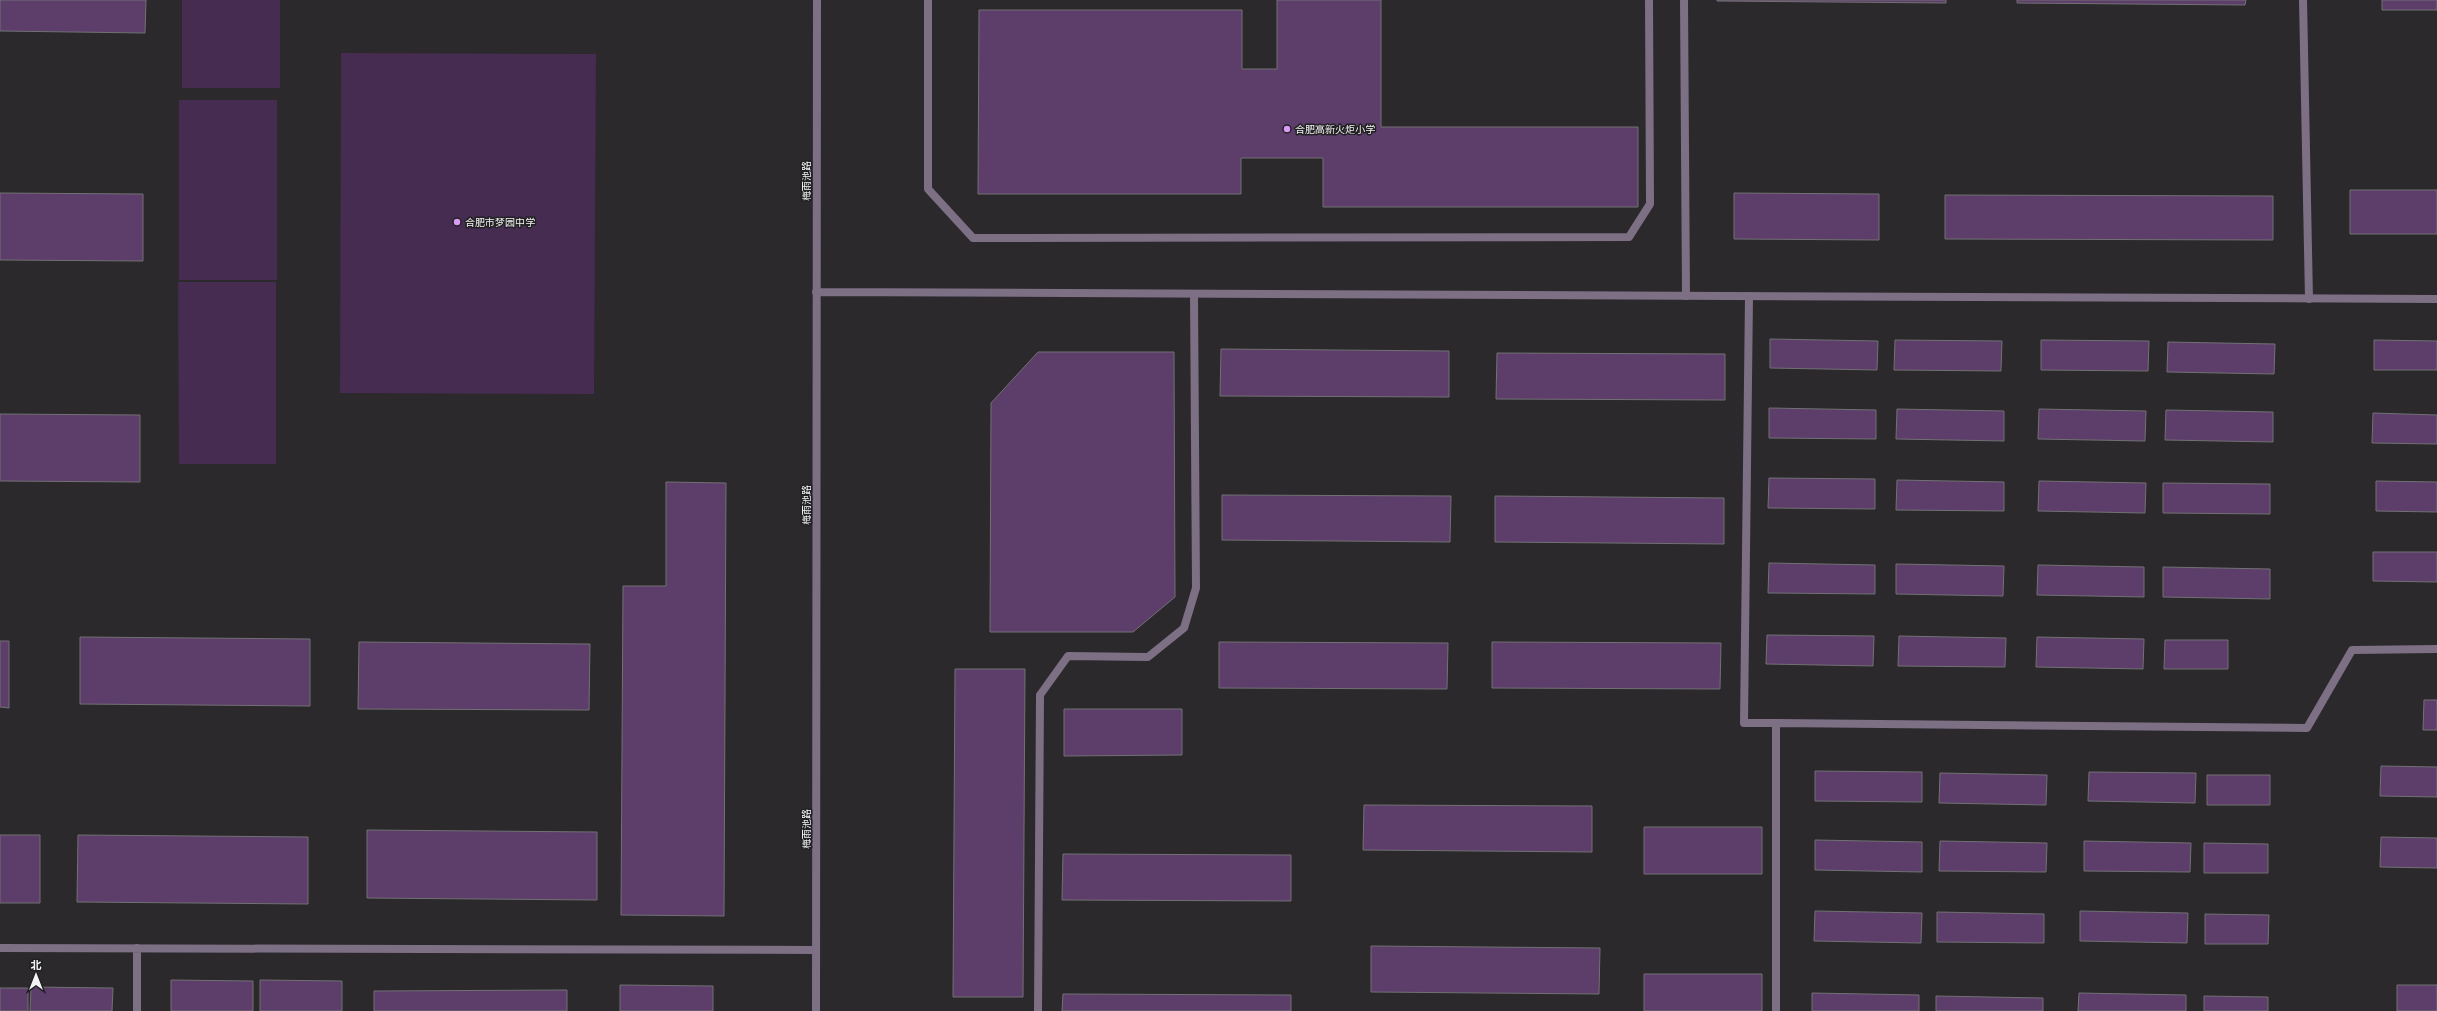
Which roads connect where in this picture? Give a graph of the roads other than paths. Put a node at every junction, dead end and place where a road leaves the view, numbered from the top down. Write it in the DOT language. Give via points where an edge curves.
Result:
graph roads {
  1 [pos="817,0"];
  2 [pos="928,0"];
  3 [pos="1649,0"];
  4 [pos="1684,0"];
  5 [pos="2303,0"];
  6 [pos="816,292"];
  7 [pos="1194,294"];
  8 [pos="1686,296"];
  9 [pos="1749,296"];
  10 [pos="2309,299"];
  11 [pos="2437,299"];
  12 [pos="2437,649"];
  13 [pos="1776,723"];
  14 [pos="0,948"];
  15 [pos="137,948"];
  16 [pos="816,950"];
  17 [pos="137,1011"];
  18 [pos="816,1011"];
  19 [pos="1038,1011"];
  20 [pos="1776,1011"];
  1 -- 6 [label="street, 梅雨池路"];
  2 -- 3 [label="street" via="928,189 973,238 989,238 1629,237 1650,204"];
  4 -- 8 [label="street"];
  5 -- 10 [label="street"];
  6 -- 7 [label="street"];
  6 -- 16 [label="street, 梅雨池路"];
  7 -- 8 [label="street"];
  7 -- 19 [label="street" via="1196,588 1184,628 1148,657 1068,656 1040,695"];
  8 -- 9 [label="street"];
  9 -- 10 [label="street"];
  9 -- 13 [label="street" via="1744,723"];
  10 -- 11 [label="street"];
  12 -- 13 [label="street" via="2352,650 2307,728"];
  13 -- 20 [label="street"];
  14 -- 15 [label="street"];
  15 -- 16 [label="street"];
  15 -- 17 [label="street"];
  16 -- 18 [label="street, 梅雨池路"];
}
